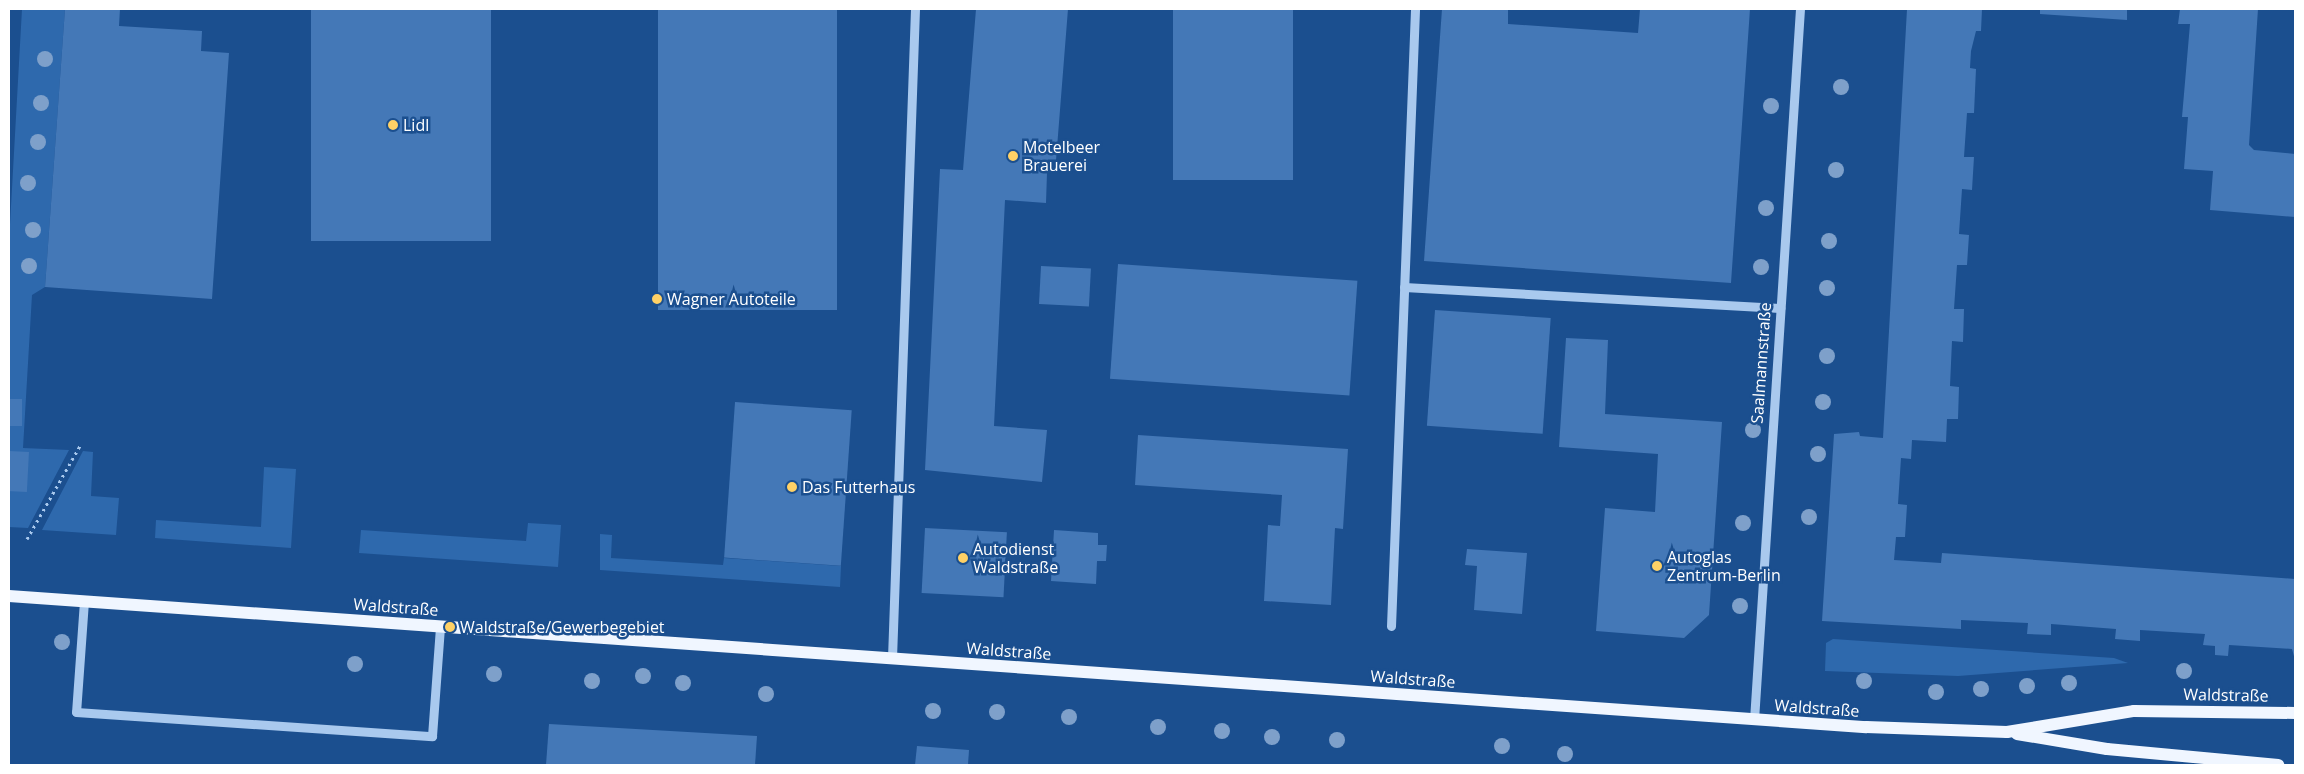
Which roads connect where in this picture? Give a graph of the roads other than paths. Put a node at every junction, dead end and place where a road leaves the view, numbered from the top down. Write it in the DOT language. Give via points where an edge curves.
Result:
graph roads {
  1 [pos="915,9"];
  2 [pos="1415,9"];
  3 [pos="1800,9"];
  4 [pos="1404,287"];
  5 [pos="1780,308"];
  6 [pos="9,596"];
  7 [pos="84,601"];
  8 [pos="440,626"];
  9 [pos="1391,626"];
  10 [pos="892,658"];
  11 [pos="2295,713"];
  12 [pos="1754,720"];
  13 [pos="2007,732"];
  14 [pos="2278,765"];
  1 -- 10 [label="street"];
  2 -- 4 [label="street"];
  3 -- 5 [label="street, Saalmannstraße"];
  4 -- 5 [label="street"];
  4 -- 9 [label="street"];
  5 -- 12 [label="street, Saalmannstraße"];
  6 -- 7 [label="main road, Waldstraße"];
  7 -- 8 [label="main road, Waldstraße"];
  7 -- 8 [label="street" via="76,712 432,736"];
  8 -- 10 [label="main road, Waldstraße"];
  10 -- 12 [label="main road, Waldstraße"];
  11 -- 13 [label="main road, Waldstraße" via="2134,711"];
  12 -- 13 [label="main road, Waldstraße"];
  13 -- 14 [label="main road, Waldstraße" via="2106,749"];
}
